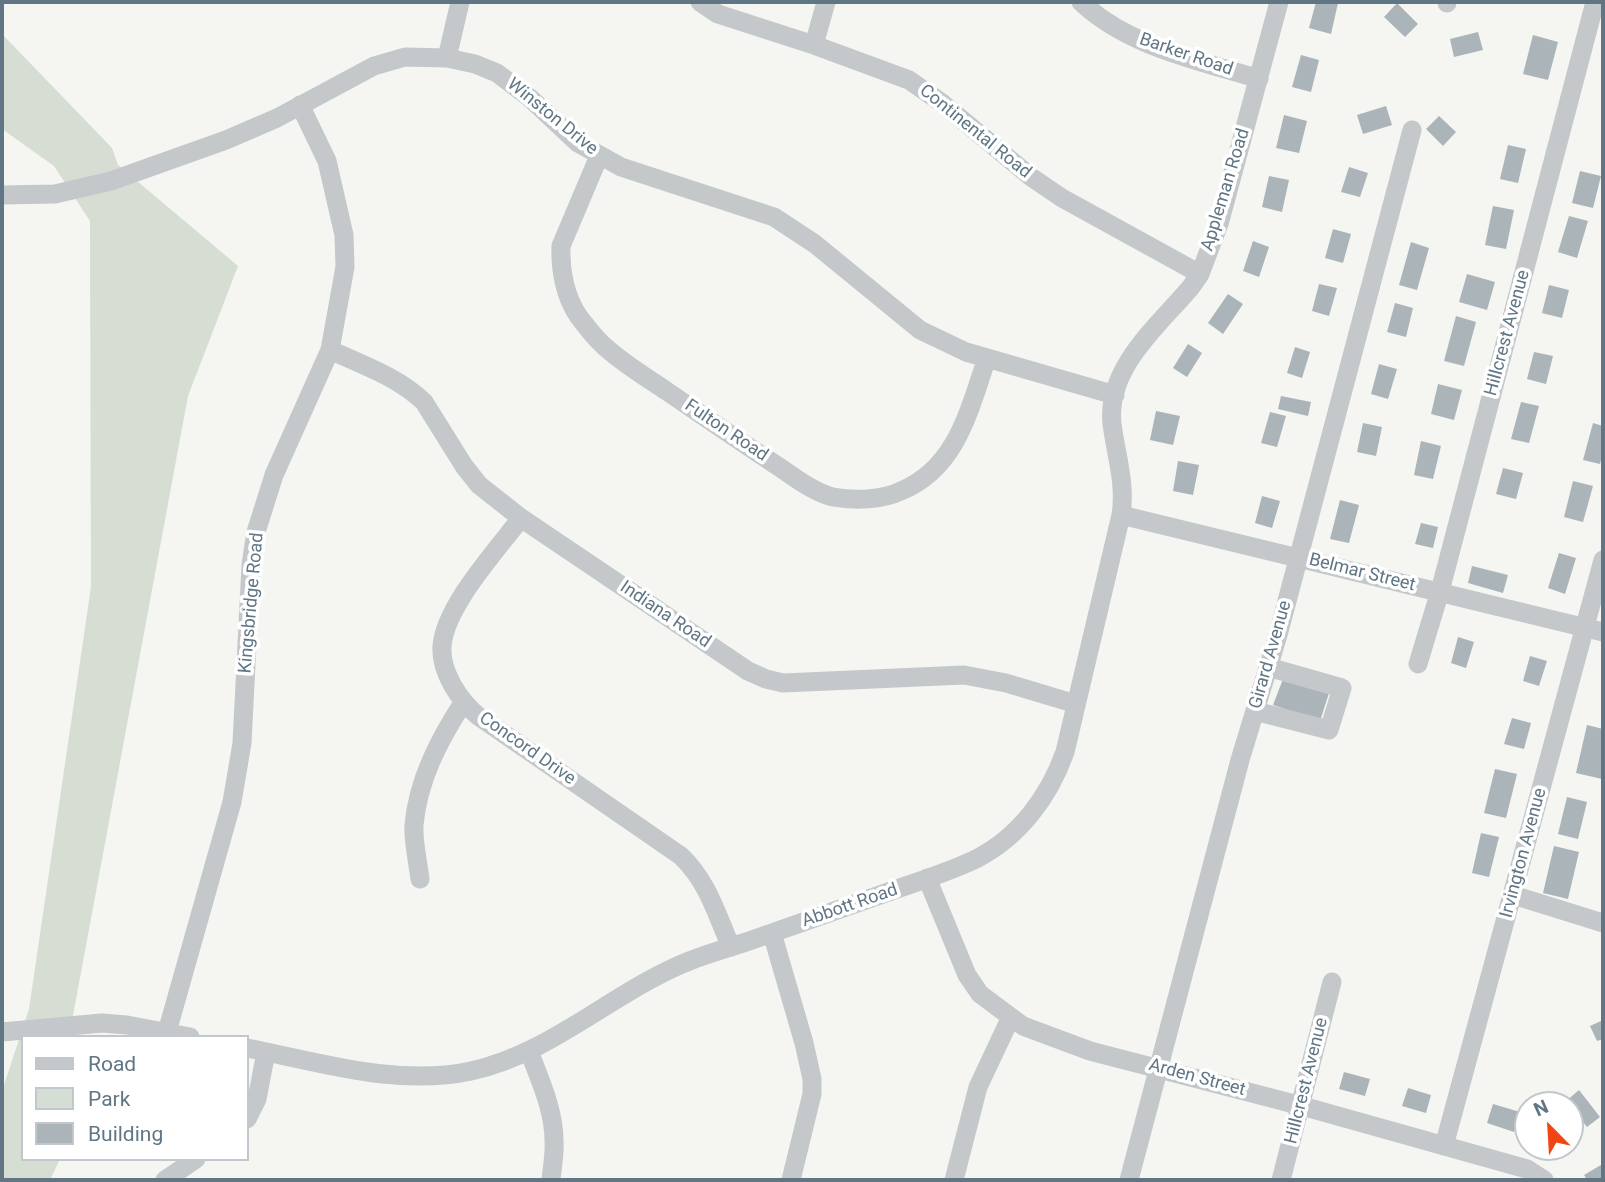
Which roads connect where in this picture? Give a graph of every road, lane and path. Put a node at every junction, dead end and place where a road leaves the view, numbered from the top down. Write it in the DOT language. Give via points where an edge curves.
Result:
graph roads {
  1 [pos="460,2"];
  2 [pos="700,2"];
  3 [pos="826,2"];
  4 [pos="1081,2"];
  5 [pos="1279,2"];
  6 [pos="1595,2"];
  7 [pos="814,45"];
  8 [pos="447,58"];
  9 [pos="1259,79"];
  10 [pos="300,105"];
  11 [pos="1412,130"];
  12 [pos="599,156"];
  13 [pos="2,195"];
  14 [pos="1200,274"];
  15 [pos="330,350"];
  16 [pos="987,358"];
  17 [pos="1115,395"];
  18 [pos="1121,516"];
  19 [pos="521,518"];
  20 [pos="1297,557"];
  21 [pos="1603,560"];
  22 [pos="1440,592"];
  23 [pos="1594,630"];
  24 [pos="1418,664"];
  25 [pos="1268,667"];
  26 [pos="463,703"];
  27 [pos="1076,704"];
  28 [pos="1255,711"];
  29 [pos="927,878"];
  30 [pos="419,879"];
  31 [pos="1513,895"];
  32 [pos="1603,923"];
  33 [pos="772,933"];
  34 [pos="731,947"];
  35 [pos="1332,982"];
  36 [pos="1010,1019"];
  37 [pos="2,1032"];
  38 [pos="167,1032"];
  39 [pos="181,1035"];
  40 [pos="256,1050"];
  41 [pos="529,1051"];
  42 [pos="1158,1068"];
  43 [pos="1302,1106"];
  44 [pos="248,1117"];
  45 [pos="1444,1146"];
  46 [pos="190,1169"];
  47 [pos="165,1180"];
  48 [pos="551,1180"];
  49 [pos="791,1180"];
  50 [pos="954,1180"];
  51 [pos="1129,1180"];
  52 [pos="1281,1180"];
  53 [pos="1544,1180"];
  1 -- 8 [label="street"];
  2 -- 7 [label="street, Continental Road" via="718,14"];
  3 -- 7 [label="street"];
  4 -- 9 [label="street, Barker Road" via="1122,32 1146,43"];
  5 -- 9 [label="street, Appleman Road"];
  6 -- 22 [label="street, Hillcrest Avenue"];
  7 -- 14 [label="street, Continental Road" via="909,80 1062,198"];
  8 -- 10 [label="street, Winston Drive" via="405,57 374,66"];
  8 -- 12 [label="street, Winston Drive" via="498,73"];
  9 -- 14 [label="street, Appleman Road" via="1219,224"];
  10 -- 13 [label="street, Winston Drive" via="226,140 111,181 55,194"];
  10 -- 15 [label="street, Kingsbridge Road" via="327,161 344,235 345,267"];
  11 -- 20 [label="street, Girard Avenue"];
  12 -- 16 [label="street, Winston Drive" via="774,217 815,244 920,330"];
  12 -- 16 [label="street, Fulton Road" via="561,246 566,289 577,314 602,345 816,490 833,497 870,498 899,493 932,472 950,453"];
  14 -- 17 [label="street, Appleman Road" via="1128,361"];
  15 -- 19 [label="street, Indiana Road" via="396,380 415,394 479,485"];
  15 -- 38 [label="street, Kingsbridge Road" via="262,507 251,565 242,743 232,802"];
  16 -- 17 [label="street, Winston Drive"];
  17 -- 18 [label="street, Abbott Road" via="1112,422 1120,461"];
  18 -- 20 [label="street, Belmar Street"];
  18 -- 27 [label="street, Abbott Road"];
  19 -- 26 [label="street, Concord Drive" via="449,618 443,656"];
  19 -- 27 [label="street, Indiana Road" via="766,679 839,682 964,675"];
  20 -- 22 [label="street, Belmar Street"];
  20 -- 25 [label="street, Girard Avenue"];
  21 -- 23 [label="street, Irvington Avenue"];
  22 -- 23 [label="street, Belmar Street"];
  22 -- 24 [label="street, Hillcrest Avenue"];
  23 -- 31 [label="street, Irvington Avenue"];
  25 -- 28 [label="street, Girard Avenue"];
  25 -- 28 [label="street" via="1342,688 1329,730"];
  26 -- 30 [label="street" via="432,759 418,801 414,827"];
  26 -- 34 [label="street, Concord Drive" via="681,856 703,882"];
  27 -- 29 [label="street, Abbott Road" via="1061,765 1035,811 976,858"];
  28 -- 42 [label="street, Girard Avenue"];
  29 -- 33 [label="street, Abbott Road"];
  29 -- 36 [label="street, Arden Street" via="967,975 980,994"];
  31 -- 32 [label="street"];
  31 -- 45 [label="street, Irvington Avenue"];
  33 -- 34 [label="street, Abbott Road"];
  33 -- 49 [label="street" via="812,1079"];
  34 -- 41 [label="street, Abbott Road" via="640,984"];
  35 -- 43 [label="street, Hillcrest Avenue"];
  36 -- 42 [label="street, Arden Street" via="1090,1051"];
  36 -- 50 [label="street" via="978,1087"];
  37 -- 38 [label="street" via="102,1023"];
  38 -- 39 [label="street"];
  40 -- 41 [label="street, Abbott Road" via="413,1077 472,1071"];
  40 -- 44 [label="street" via="257,1100"];
  41 -- 48 [label="street" via="552,1119"];
  42 -- 43 [label="street, Arden Street"];
  42 -- 51 [label="street, Girard Avenue"];
  43 -- 45 [label="street, Arden Street"];
  43 -- 52 [label="street, Hillcrest Avenue"];
  45 -- 53 [label="street, Arden Street" via="1527,1169"];
  46 -- 47 [label="street"];
}
